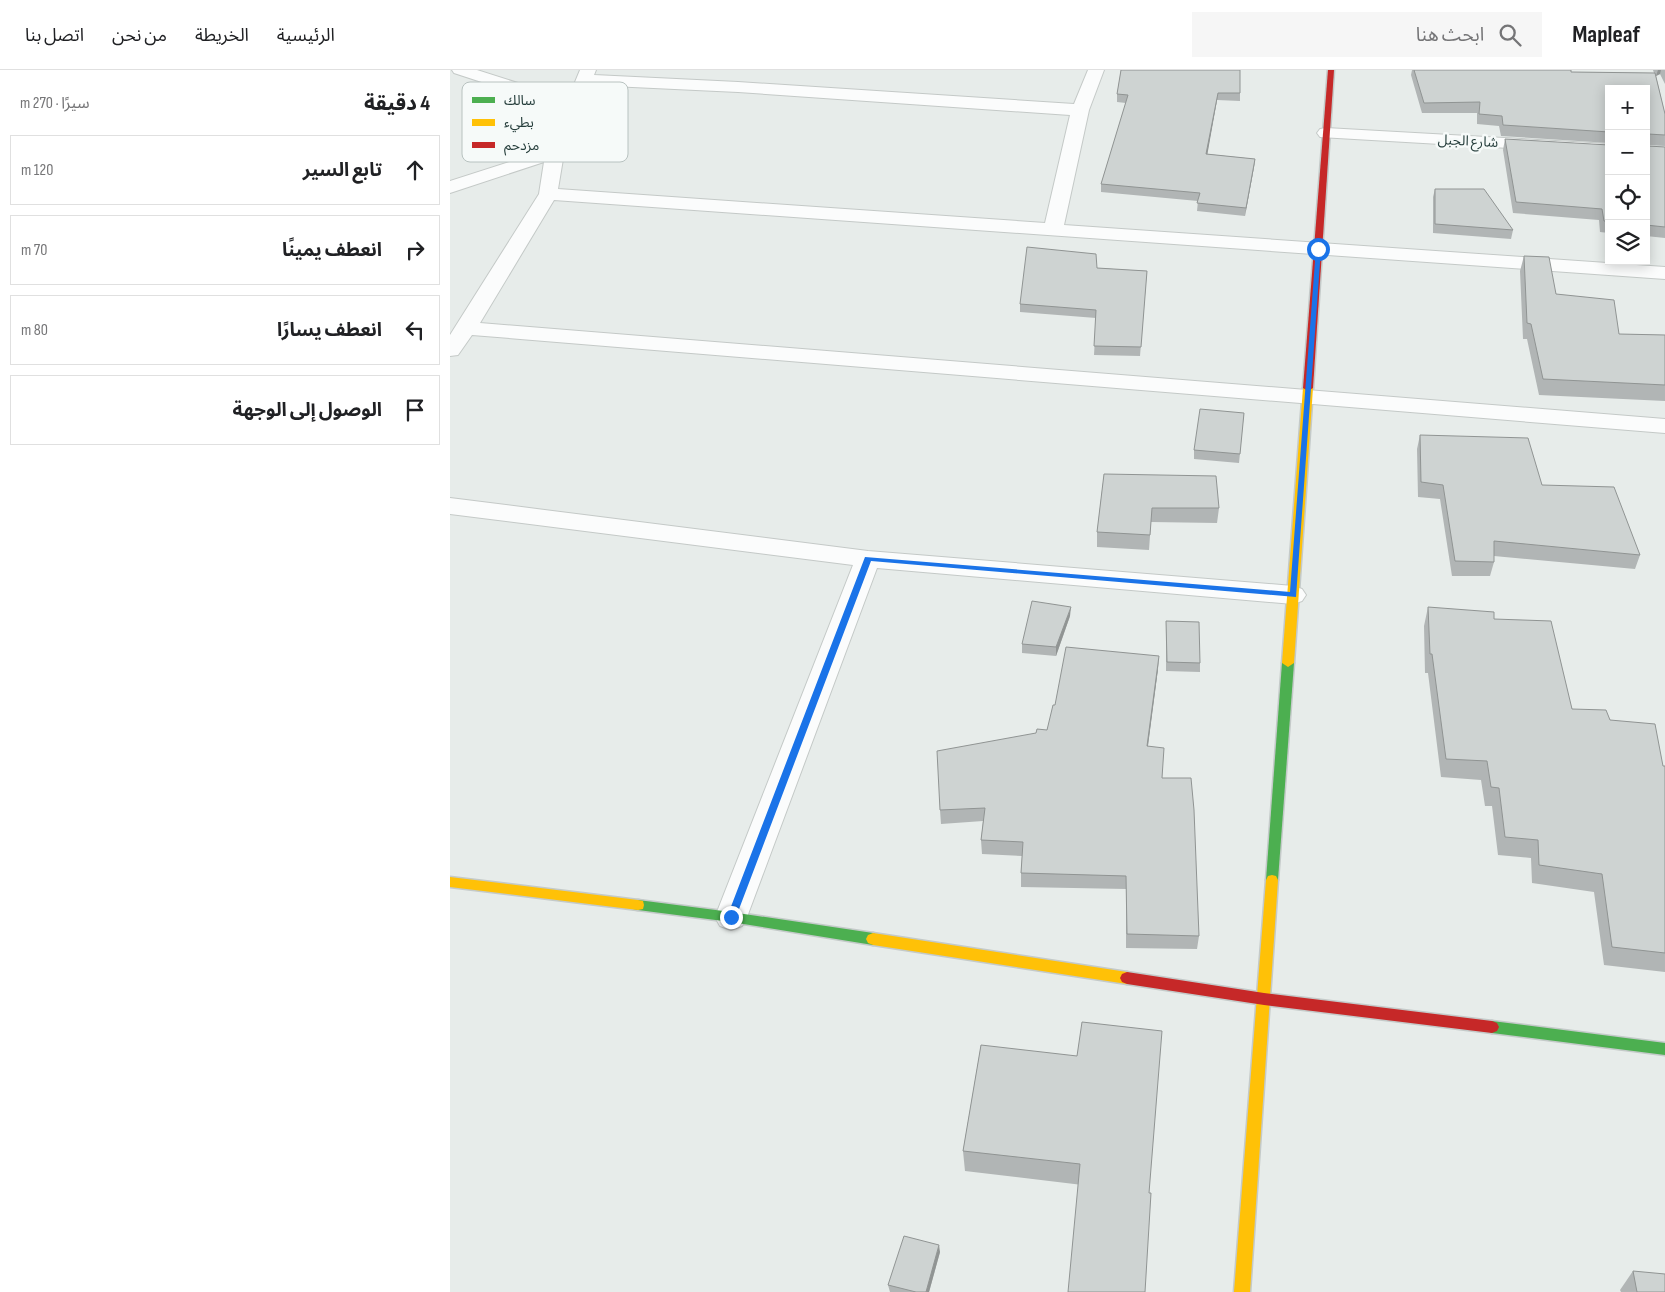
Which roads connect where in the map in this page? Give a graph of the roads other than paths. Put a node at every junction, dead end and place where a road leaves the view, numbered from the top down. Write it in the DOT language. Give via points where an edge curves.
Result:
graph roads {
  1 [pos="460,70"];
  2 [pos="1096,70"];
  3 [pos="1331,70"];
  4 [pos="586,75"];
  5 [pos="498,82"];
  6 [pos="1080,110"];
  7 [pos="1326,133"];
  8 [pos="1605,149"];
  9 [pos="527,162"];
  10 [pos="553,162"];
  11 [pos="450,187"];
  12 [pos="548,194"];
  13 [pos="1054,229"];
  14 [pos="1318,249"];
  15 [pos="1665,273"];
  16 [pos="466,328"];
  17 [pos="450,350"];
  18 [pos="1307,396"];
  19 [pos="1665,426"];
  20 [pos="450,506"];
  21 [pos="868,559"];
  22 [pos="1293,595"];
  23 [pos="450,882"];
  24 [pos="731,917"];
  25 [pos="1264,999"];
  26 [pos="1665,1049"];
  27 [pos="1242,1292"];
  1 -- 5 [label="street"];
  2 -- 6 [label="street"];
  3 -- 7 [label="street"];
  4 -- 6 [label="street"];
  6 -- 13 [label="street"];
  7 -- 8 [label="street, شارع الجبل"];
  7 -- 14 [label="street"];
  9 -- 11 [label="street"];
  10 -- 12 [label="street"];
  12 -- 13 [label="street"];
  12 -- 16 [label="street"];
  13 -- 14 [label="street"];
  14 -- 15 [label="street"];
  14 -- 18 [label="street"];
  16 -- 17 [label="street"];
  16 -- 18 [label="street"];
  18 -- 19 [label="street"];
  18 -- 22 [label="street"];
  20 -- 21 [label="street"];
  21 -- 22 [label="street"];
  21 -- 24 [label="street"];
  22 -- 25 [label="street"];
  23 -- 24 [label="street"];
  24 -- 25 [label="street"];
  25 -- 26 [label="street"];
  25 -- 27 [label="street"];
}
